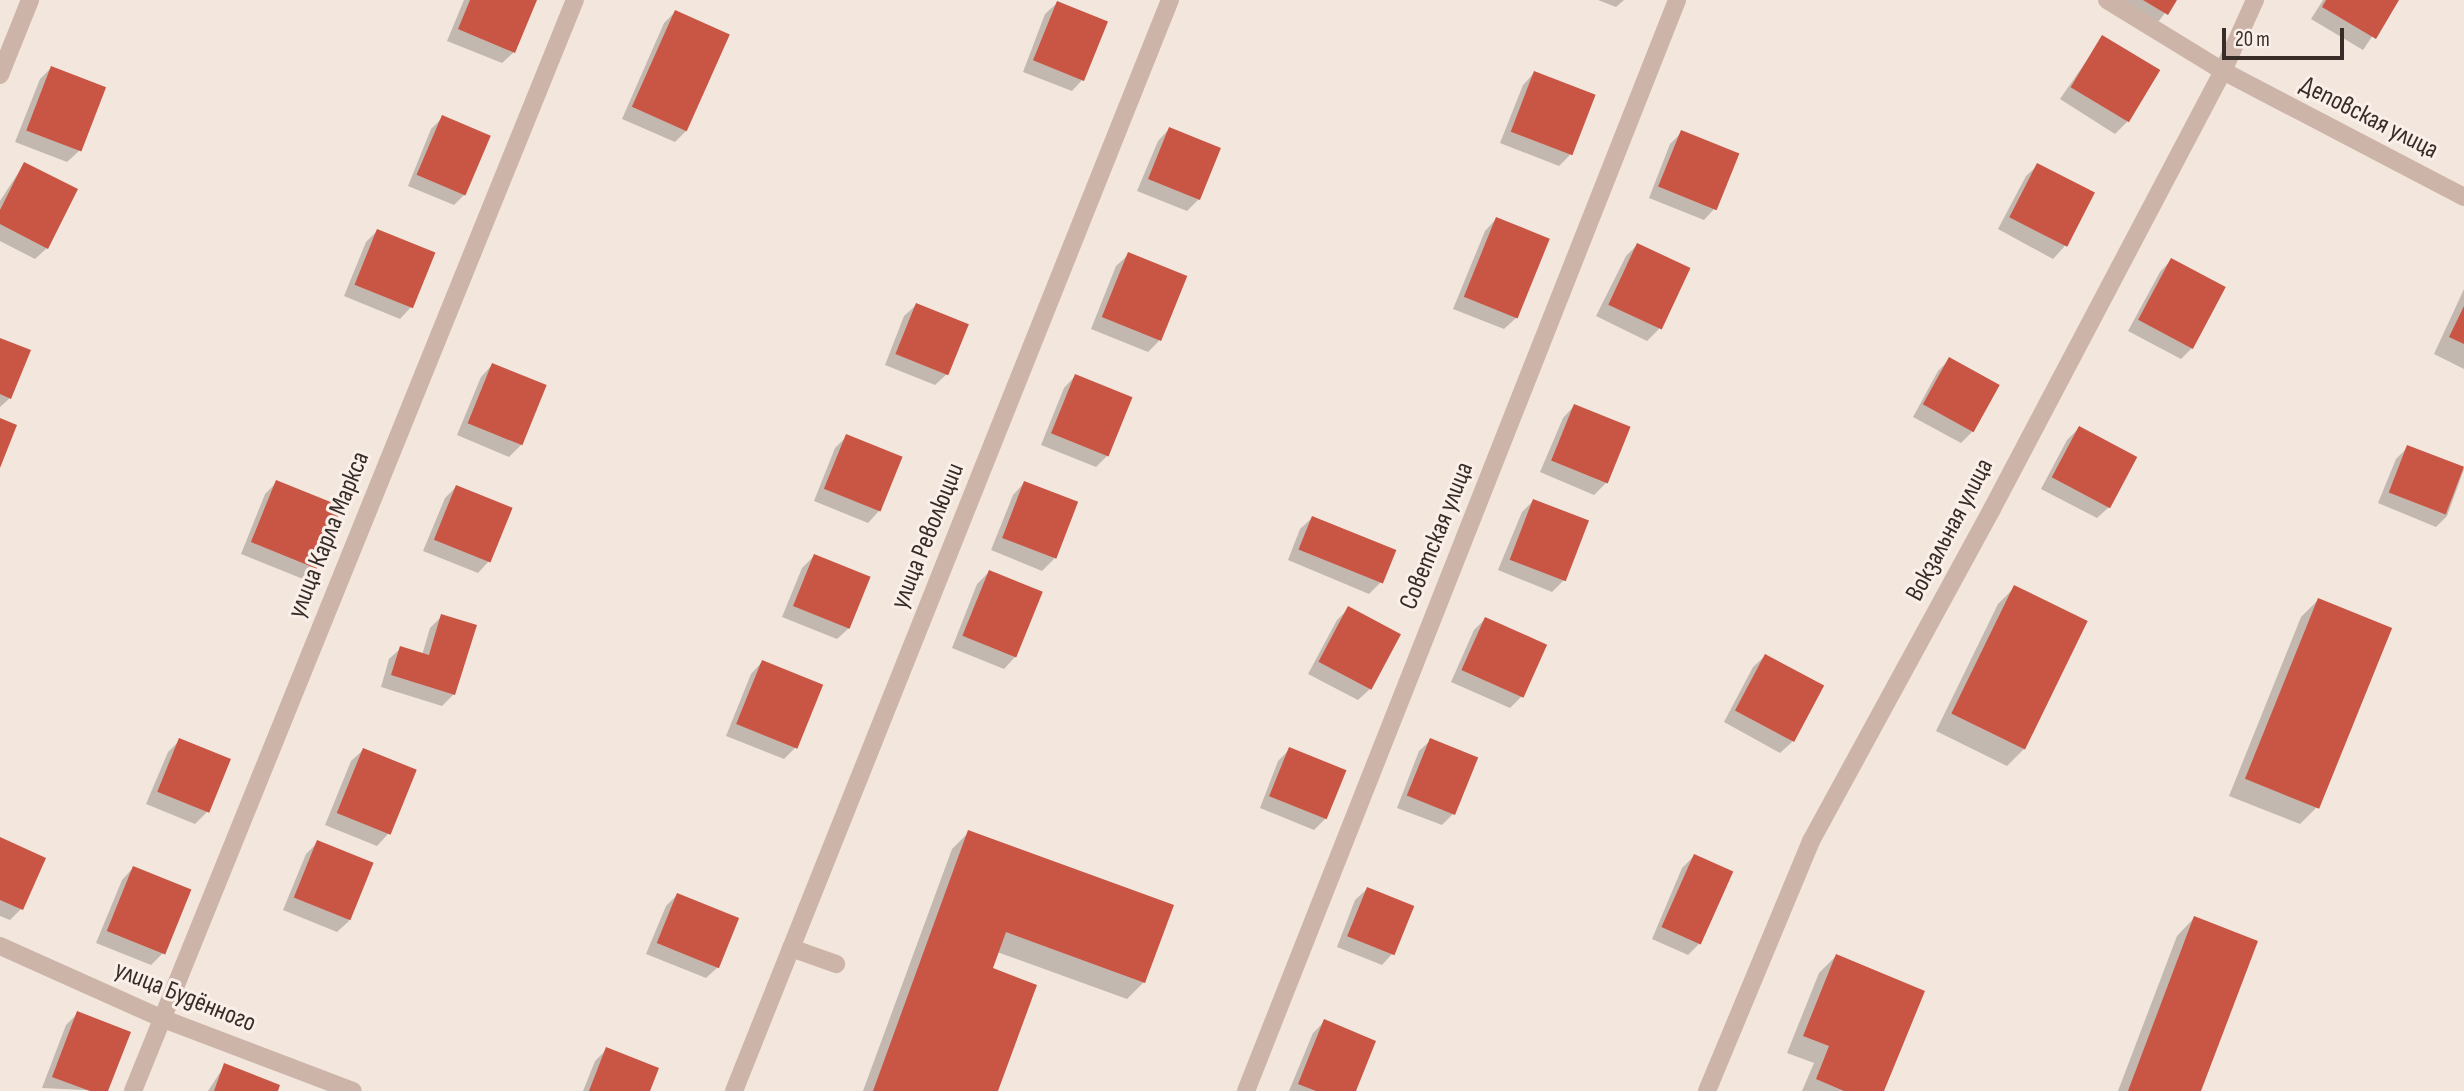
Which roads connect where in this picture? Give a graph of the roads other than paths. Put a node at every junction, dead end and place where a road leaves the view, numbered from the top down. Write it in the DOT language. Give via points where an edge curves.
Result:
graph roads {
  1 [pos="30,0"];
  2 [pos="575,0"];
  3 [pos="1170,0"];
  4 [pos="1677,0"];
  5 [pos="2107,0"];
  6 [pos="2255,0"];
  7 [pos="2223,71"];
  8 [pos="0,75"];
  9 [pos="2464,197"];
  10 [pos="0,946"];
  11 [pos="792,948"];
  12 [pos="836,964"];
  13 [pos="160,1018"];
  14 [pos="132,1091"];
  15 [pos="353,1091"];
  16 [pos="734,1091"];
  17 [pos="1246,1091"];
  18 [pos="1707,1091"];
  1 -- 8 [label="street"];
  2 -- 13 [label="street, улица Карла Маркса"];
  3 -- 11 [label="street, улица Революции"];
  4 -- 17 [label="street, Советская улица"];
  5 -- 7 [label="street, Деповская улица"];
  6 -- 7 [label="street, Вокзальная улица"];
  7 -- 9 [label="street, Деповская улица"];
  7 -- 18 [label="street, Вокзальная улица" via="1811,841"];
  10 -- 13 [label="street, улица Будённого"];
  11 -- 12 [label="street"];
  11 -- 16 [label="street, улица Революции"];
  13 -- 14 [label="street, улица Карла Маркса"];
  13 -- 15 [label="street, улица Будённого"];
}
